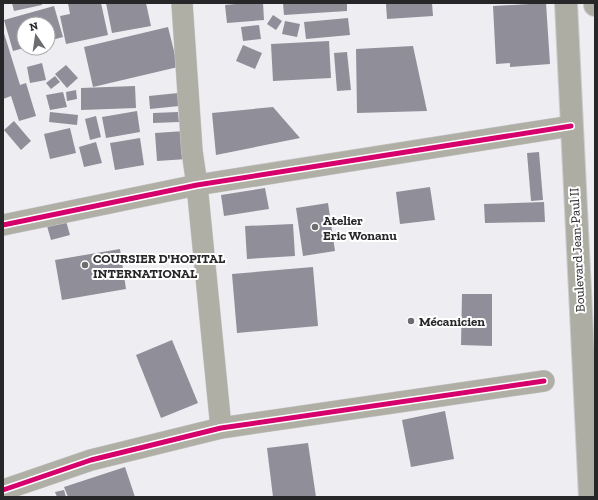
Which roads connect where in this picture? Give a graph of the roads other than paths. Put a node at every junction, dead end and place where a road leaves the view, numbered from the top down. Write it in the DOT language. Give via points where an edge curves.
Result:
graph roads {
  1 [pos="182,3"];
  2 [pos="566,3"];
  3 [pos="571,126"];
  4 [pos="197,185"];
  5 [pos="3,225"];
  6 [pos="544,381"];
  7 [pos="221,428"];
  8 [pos="3,490"];
  9 [pos="590,497"];
  1 -- 4 [label="street" via="192,151"];
  2 -- 3 [label="main road, Boulevard Jean-Paul II"];
  3 -- 4 [label="street"];
  3 -- 9 [label="main road, Boulevard Jean-Paul II"];
  4 -- 5 [label="street"];
  4 -- 7 [label="street"];
  6 -- 7 [label="street"];
  7 -- 8 [label="street" via="91,460"];
}
